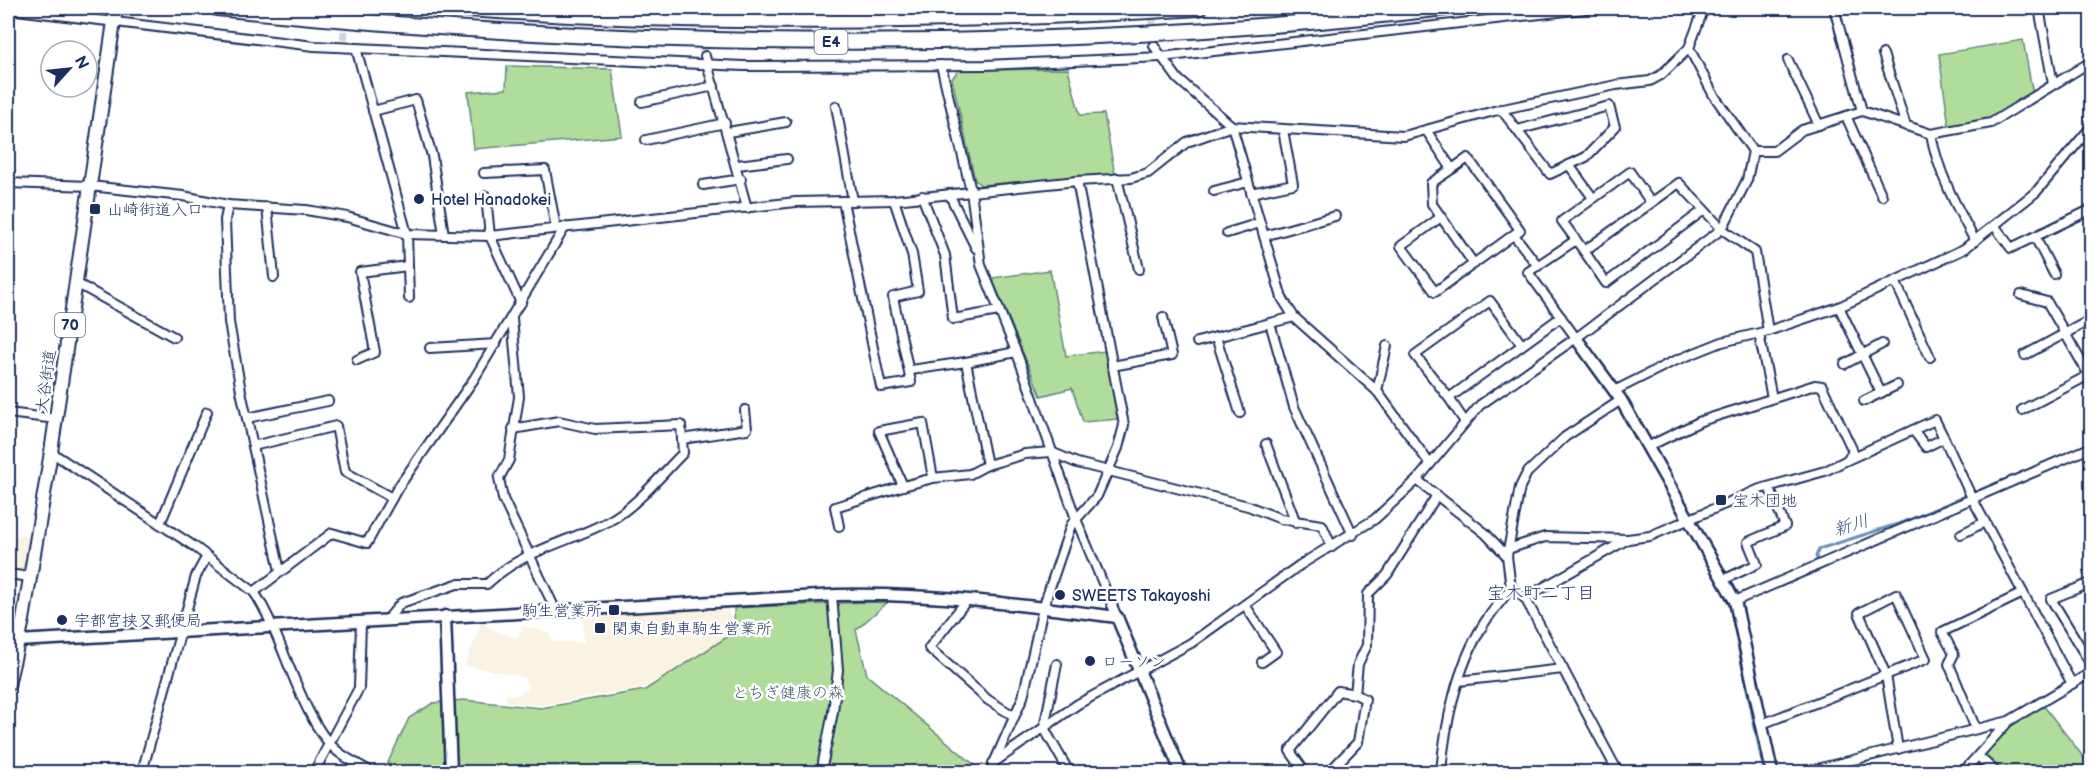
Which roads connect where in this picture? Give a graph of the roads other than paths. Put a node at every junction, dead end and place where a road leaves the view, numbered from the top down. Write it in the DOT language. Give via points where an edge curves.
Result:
graph roads {
  1 [pos="116,8"];
  2 [pos="218,8"];
  3 [pos="453,8"];
  4 [pos="1199,8"];
  5 [pos="1445,8"];
  6 [pos="1593,8"];
  7 [pos="1704,8"];
  8 [pos="1834,8"];
  9 [pos="2039,8"];
  10 [pos="8,9"];
  11 [pos="114,21"];
  12 [pos="1154,46"];
  13 [pos="356,48"];
  14 [pos="1689,48"];
  15 [pos="1883,54"];
  16 [pos="1161,57"];
  17 [pos="706,60"];
  18 [pos="1788,60"];
  19 [pos="2091,61"];
  20 [pos="940,65"];
  21 [pos="2053,84"];
  22 [pos="714,86"];
  23 [pos="642,102"];
  24 [pos="836,106"];
  25 [pos="1502,109"];
  26 [pos="373,111"];
  27 [pos="1862,111"];
  28 [pos="1846,116"];
  29 [pos="786,122"];
  30 [pos="1819,124"];
  31 [pos="1232,126"];
  32 [pos="1906,126"];
  33 [pos="2091,126"];
  34 [pos="727,127"];
  35 [pos="1283,130"];
  36 [pos="1426,130"];
  37 [pos="1517,130"];
  38 [pos="1931,134"];
  39 [pos="646,140"];
  40 [pos="1753,151"];
  41 [pos="787,159"];
  42 [pos="737,165"];
  43 [pos="1569,165"];
  44 [pos="1452,169"];
  45 [pos="484,173"];
  46 [pos="1117,178"];
  47 [pos="741,179"];
  48 [pos="1077,181"];
  49 [pos="1248,182"];
  50 [pos="8,183"];
  51 [pos="703,185"];
  52 [pos="90,186"];
  53 [pos="971,191"];
  54 [pos="1214,191"];
  55 [pos="1251,193"];
  56 [pos="949,194"];
  57 [pos="486,196"];
  58 [pos="922,196"];
  59 [pos="1882,196"];
  60 [pos="1593,198"];
  61 [pos="894,200"];
  62 [pos="843,201"];
  63 [pos="853,201"];
  64 [pos="1651,203"];
  65 [pos="228,205"];
  66 [pos="267,207"];
  67 [pos="747,208"];
  68 [pos="2091,209"];
  69 [pos="1704,210"];
  70 [pos="1335,216"];
  71 [pos="1441,217"];
  72 [pos="1260,223"];
  73 [pos="1994,225"];
  74 [pos="566,227"];
  75 [pos="556,228"];
  76 [pos="1722,229"];
  77 [pos="1227,233"];
  78 [pos="407,234"];
  79 [pos="444,235"];
  80 [pos="1514,235"];
  81 [pos="490,236"];
  82 [pos="1264,236"];
  83 [pos="2035,237"];
  84 [pos="1576,240"];
  85 [pos="1975,241"];
  86 [pos="1584,251"];
  87 [pos="979,254"];
  88 [pos="1474,264"];
  89 [pos="408,266"];
  90 [pos="1538,266"];
  91 [pos="1139,269"];
  92 [pos="2054,274"];
  93 [pos="274,277"];
  94 [pos="1895,281"];
  95 [pos="76,283"];
  96 [pos="2021,295"];
  97 [pos="409,298"];
  98 [pos="521,303"];
  99 [pos="1839,307"];
  100 [pos="999,311"];
  101 [pos="1163,317"];
  102 [pos="1294,317"];
  103 [pos="1561,317"];
  104 [pos="512,318"];
  105 [pos="2091,319"];
  106 [pos="1270,323"];
  107 [pos="1768,331"];
  108 [pos="2065,332"];
  109 [pos="1759,334"];
  110 [pos="174,337"];
  111 [pos="1216,337"];
  112 [pos="1576,338"];
  113 [pos="1197,342"];
  114 [pos="496,344"];
  115 [pos="1882,344"];
  116 [pos="1522,345"];
  117 [pos="1387,346"];
  118 [pos="430,348"];
  119 [pos="1016,352"];
  120 [pos="1862,355"];
  121 [pos="2025,355"];
  122 [pos="1930,357"];
  123 [pos="357,360"];
  124 [pos="966,362"];
  125 [pos="1845,364"];
  126 [pos="1112,366"];
  127 [pos="911,370"];
  128 [pos="1897,385"];
  129 [pos="1377,391"];
  130 [pos="1881,393"];
  131 [pos="1618,396"];
  132 [pos="1449,398"];
  133 [pos="1772,398"];
  134 [pos="328,401"];
  135 [pos="1864,401"];
  136 [pos="745,410"];
  137 [pos="2022,410"];
  138 [pos="207,412"];
  139 [pos="8,413"];
  140 [pos="1240,413"];
  141 [pos="247,418"];
  142 [pos="56,419"];
  143 [pos="1465,422"];
  144 [pos="513,429"];
  145 [pos="1913,430"];
  146 [pos="1944,438"];
  147 [pos="682,439"];
  148 [pos="1266,444"];
  149 [pos="252,446"];
  150 [pos="1648,446"];
  151 [pos="2091,447"];
  152 [pos="51,452"];
  153 [pos="1051,452"];
  154 [pos="1847,460"];
  155 [pos="1430,464"];
  156 [pos="987,465"];
  157 [pos="1108,471"];
  158 [pos="933,478"];
  159 [pos="1418,480"];
  160 [pos="903,486"];
  161 [pos="1769,487"];
  162 [pos="1437,495"];
  163 [pos="392,498"];
  164 [pos="1972,498"];
  165 [pos="1076,519"];
  166 [pos="1689,519"];
  167 [pos="1985,522"];
  168 [pos="1296,523"];
  169 [pos="160,524"];
  170 [pos="839,526"];
  171 [pos="1353,534"];
  172 [pos="1961,534"];
  173 [pos="1628,539"];
  174 [pos="1332,547"];
  175 [pos="1508,552"];
  176 [pos="530,554"];
  177 [pos="207,556"];
  178 [pos="280,572"];
  179 [pos="8,574"];
  180 [pos="30,577"];
  181 [pos="1724,580"];
  182 [pos="1511,588"];
  183 [pos="2091,591"];
  184 [pos="254,592"];
  185 [pos="2023,594"];
  186 [pos="832,595"];
  187 [pos="1525,598"];
  188 [pos="967,600"];
  189 [pos="1735,601"];
  190 [pos="1245,605"];
  191 [pos="1042,608"];
  192 [pos="555,609"];
  193 [pos="445,616"];
  194 [pos="1117,617"];
  195 [pos="387,621"];
  196 [pos="361,622"];
  197 [pos="274,628"];
  198 [pos="181,632"];
  199 [pos="18,641"];
  200 [pos="1262,662"];
  201 [pos="1057,664"];
  202 [pos="2091,666"];
  203 [pos="1563,669"];
  204 [pos="1140,672"];
  205 [pos="2091,672"];
  206 [pos="1886,675"];
  207 [pos="1459,681"];
  208 [pos="2072,684"];
  209 [pos="8,685"];
  210 [pos="1355,694"];
  211 [pos="1014,716"];
  212 [pos="2009,721"];
  213 [pos="1762,724"];
  214 [pos="1044,728"];
  215 [pos="1976,729"];
  216 [pos="330,743"];
  217 [pos="1898,749"];
  218 [pos="1978,756"];
  219 [pos="823,762"];
  220 [pos="991,768"];
  221 [pos="142,772"];
  222 [pos="314,772"];
  223 [pos="371,772"];
  224 [pos="451,772"];
  225 [pos="1070,772"];
  226 [pos="1181,772"];
  227 [pos="1305,772"];
  228 [pos="1329,772"];
  229 [pos="1441,772"];
  230 [pos="1618,772"];
  231 [pos="1772,772"];
  232 [pos="1805,772"];
  233 [pos="1964,772"];
  234 [pos="1996,772"];
  1 -- 11 [label="main road, 大谷街道 / 70"];
  2 -- 5 [label="highway, E4" via="533,33 856,42 1144,33"];
  3 -- 4 [label="highway, E4" via="712,20 989,18"];
  6 -- 16 [label="street"];
  7 -- 14 [label="street"];
  8 -- 27 [label="street"];
  9 -- 21 [label="street"];
  10 -- 11 [label="street"];
  11 -- 13 [label="street" via="344,43"];
  11 -- 52 [label="main road, 大谷街道 / 70"];
  12 -- 16 [label="street"];
  13 -- 17 [label="street"];
  13 -- 26 [label="street"];
  14 -- 25 [label="street" via="1650,81"];
  14 -- 40 [label="street" via="1713,94"];
  15 -- 32 [label="street"];
  16 -- 20 [label="street"];
  16 -- 31 [label="street" via="1178,79"];
  17 -- 20 [label="street"];
  17 -- 22 [label="street"];
  18 -- 30 [label="street"];
  19 -- 21 [label="street"];
  20 -- 53 [label="street"];
  21 -- 38 [label="street" via="1991,123"];
  22 -- 23 [label="street"];
  22 -- 34 [label="street"];
  24 -- 63 [label="street"];
  25 -- 36 [label="street"];
  25 -- 37 [label="street"];
  26 -- 78 [label="street"];
  26 -- 79 [label="street" via="416,100 432,156"];
  27 -- 28 [label="street"];
  27 -- 32 [label="street"];
  28 -- 30 [label="street"];
  28 -- 59 [label="street"];
  29 -- 34 [label="street"];
  30 -- 40 [label="street" via="1802,130 1774,151"];
  31 -- 35 [label="street"];
  31 -- 46 [label="street" via="1187,142 1148,173"];
  31 -- 49 [label="street"];
  32 -- 38 [label="street"];
  33 -- 73 [label="street" via="2036,192"];
  34 -- 39 [label="street"];
  34 -- 42 [label="street"];
  35 -- 36 [label="street" via="1385,137"];
  35 -- 55 [label="street" via="1293,184"];
  36 -- 44 [label="street"];
  37 -- 43 [label="street" via="1550,174"];
  37 -- 43 [label="street" via="1609,106 1615,127 1586,157"];
  38 -- 85 [label="street" via="1935,160"];
  40 -- 76 [label="street" via="1747,180"];
  41 -- 42 [label="street"];
  42 -- 47 [label="street"];
  43 -- 60 [label="street"];
  44 -- 71 [label="street" via="1431,183 1432,204"];
  44 -- 80 [label="street" via="1468,158 1520,230"];
  45 -- 75 [label="street" via="545,170"];
  46 -- 48 [label="street"];
  46 -- 91 [label="street"];
  47 -- 51 [label="street"];
  47 -- 67 [label="street"];
  48 -- 53 [label="street"];
  48 -- 126 [label="street"];
  49 -- 54 [label="street"];
  49 -- 55 [label="street"];
  50 -- 52 [label="street"];
  52 -- 65 [label="street"];
  52 -- 95 [label="main road, 大谷街道 / 70"];
  53 -- 56 [label="street"];
  53 -- 87 [label="street"];
  55 -- 72 [label="street"];
  56 -- 58 [label="street"];
  56 -- 87 [label="street"];
  57 -- 81 [label="street"];
  58 -- 61 [label="street"];
  58 -- 100 [label="street" via="945,255 953,319"];
  60 -- 64 [label="street" via="1630,172"];
  60 -- 84 [label="street" via="1562,221"];
  61 -- 63 [label="street"];
  61 -- 127 [label="street" via="912,254 918,291 893,297"];
  62 -- 63 [label="street"];
  62 -- 67 [label="street"];
  62 -- 127 [label="street" via="881,387 911,382"];
  64 -- 69 [label="street" via="1679,183"];
  64 -- 86 [label="street"];
  65 -- 66 [label="street"];
  65 -- 141 [label="street" via="225,220 230,322"];
  66 -- 78 [label="street" via="347,217"];
  66 -- 93 [label="street"];
  67 -- 74 [label="street"];
  68 -- 83 [label="street"];
  69 -- 76 [label="street"];
  69 -- 86 [label="street" via="1606,283"];
  70 -- 82 [label="street"];
  71 -- 88 [label="street"];
  71 -- 88 [label="street" via="1401,246 1435,292"];
  72 -- 77 [label="street"];
  72 -- 82 [label="street"];
  73 -- 83 [label="street" via="2012,249"];
  73 -- 85 [label="street"];
  74 -- 75 [label="street"];
  74 -- 98 [label="street"];
  75 -- 81 [label="street"];
  76 -- 107 [label="street" via="1755,252"];
  76 -- 112 [label="street"];
  78 -- 79 [label="street"];
  78 -- 89 [label="street"];
  79 -- 81 [label="street"];
  80 -- 88 [label="street"];
  80 -- 90 [label="street"];
  81 -- 98 [label="street"];
  82 -- 102 [label="street" via="1282,298"];
  83 -- 92 [label="street"];
  84 -- 86 [label="street"];
  84 -- 90 [label="street"];
  85 -- 94 [label="street"];
  87 -- 100 [label="street"];
  89 -- 97 [label="street"];
  89 -- 123 [label="street" via="360,272 375,352"];
  90 -- 103 [label="street" via="1528,272"];
  94 -- 99 [label="street"];
  94 -- 122 [label="street"];
  95 -- 110 [label="street"];
  95 -- 142 [label="main road, 大谷街道 / 70"];
  96 -- 108 [label="street" via="2047,302"];
  98 -- 104 [label="street"];
  99 -- 107 [label="street"];
  99 -- 120 [label="street"];
  100 -- 119 [label="street"];
  101 -- 126 [label="street" via="1172,355"];
  102 -- 106 [label="street"];
  102 -- 129 [label="street"];
  103 -- 112 [label="street"];
  103 -- 116 [label="street"];
  104 -- 114 [label="street"];
  104 -- 144 [label="street" via="519,397"];
  105 -- 108 [label="street"];
  106 -- 111 [label="street"];
  106 -- 171 [label="street" via="1294,407"];
  107 -- 109 [label="street"];
  108 -- 121 [label="street"];
  108 -- 137 [label="street" via="2089,375"];
  109 -- 131 [label="street" via="1722,342 1682,358"];
  109 -- 133 [label="street"];
  111 -- 113 [label="street"];
  111 -- 140 [label="street"];
  112 -- 131 [label="street"];
  112 -- 143 [label="street" via="1480,405"];
  114 -- 118 [label="street"];
  114 -- 163 [label="street"];
  115 -- 120 [label="street"];
  116 -- 132 [label="street"];
  116 -- 132 [label="street" via="1490,301 1415,355"];
  117 -- 129 [label="street"];
  119 -- 124 [label="street"];
  119 -- 153 [label="street"];
  120 -- 125 [label="street"];
  120 -- 130 [label="street"];
  124 -- 127 [label="street"];
  124 -- 156 [label="street"];
  126 -- 157 [label="street" via="1124,425"];
  128 -- 130 [label="street"];
  129 -- 155 [label="street"];
  130 -- 135 [label="street"];
  131 -- 150 [label="street"];
  131 -- 175 [label="street" via="1565,436 1527,474"];
  132 -- 143 [label="street"];
  133 -- 150 [label="street" via="1701,421"];
  133 -- 154 [label="street" via="1822,386 1853,451"];
  134 -- 141 [label="street"];
  136 -- 147 [label="street" via="747,429"];
  138 -- 169 [label="street"];
  139 -- 142 [label="street"];
  141 -- 149 [label="street"];
  142 -- 152 [label="main road, 大谷街道 / 70"];
  143 -- 155 [label="street"];
  144 -- 147 [label="street" via="559,421 595,429 681,425"];
  144 -- 176 [label="street" via="509,460 499,478 503,499"];
  145 -- 146 [label="street" via="1926,447"];
  145 -- 146 [label="street" via="1935,420"];
  145 -- 154 [label="street"];
  146 -- 164 [label="street"];
  147 -- 176 [label="street" via="683,453 623,512"];
  148 -- 168 [label="street"];
  149 -- 163 [label="street" via="336,426 345,472"];
  149 -- 178 [label="street"];
  150 -- 166 [label="street"];
  151 -- 164 [label="street"];
  152 -- 169 [label="street"];
  152 -- 180 [label="main road, 大谷街道 / 70"];
  153 -- 156 [label="street" via="1025,454"];
  153 -- 157 [label="street"];
  153 -- 165 [label="street"];
  154 -- 161 [label="street" via="1825,471"];
  155 -- 159 [label="street"];
  156 -- 158 [label="street" via="970,474"];
  157 -- 165 [label="street" via="1097,496"];
  157 -- 168 [label="street" via="1248,506"];
  158 -- 160 [label="street"];
  158 -- 160 [label="street" via="922,423 879,431"];
  159 -- 162 [label="street"];
  159 -- 171 [label="street"];
  160 -- 170 [label="street" via="835,507"];
  161 -- 166 [label="street"];
  161 -- 181 [label="street" via="1785,526 1748,542 1757,564"];
  162 -- 175 [label="street"];
  162 -- 210 [label="street" via="1387,575 1368,594 1367,645 1358,663"];
  163 -- 178 [label="street" via="367,543 332,533"];
  164 -- 167 [label="street"];
  164 -- 189 [label="street"];
  165 -- 191 [label="street"];
  165 -- 194 [label="street"];
  166 -- 173 [label="street" via="1650,536"];
  166 -- 181 [label="street"];
  167 -- 172 [label="street"];
  167 -- 185 [label="street"];
  168 -- 174 [label="street" via="1322,525"];
  169 -- 177 [label="street"];
  171 -- 174 [label="street"];
  173 -- 175 [label="street" via="1545,537"];
  173 -- 187 [label="street"];
  174 -- 190 [label="street"];
  175 -- 182 [label="street"];
  176 -- 192 [label="street"];
  176 -- 195 [label="street" via="488,584 457,584 401,603"];
  177 -- 184 [label="street"];
  177 -- 198 [label="street" via="196,576"];
  178 -- 184 [label="street"];
  179 -- 180 [label="street"];
  180 -- 199 [label="main road, 大谷街道 / 70"];
  181 -- 189 [label="street"];
  182 -- 187 [label="street"];
  182 -- 207 [label="street" via="1482,626"];
  183 -- 202 [label="street" via="2088,584 2051,599"];
  184 -- 197 [label="street"];
  185 -- 208 [label="street"];
  185 -- 215 [label="street" via="1942,632 1954,654 1949,664"];
  186 -- 188 [label="street" via="906,594"];
  186 -- 192 [label="street"];
  186 -- 219 [label="street" via="838,670"];
  187 -- 203 [label="street"];
  188 -- 191 [label="street"];
  188 -- 211 [label="street" via="929,648 988,700"];
  189 -- 213 [label="street"];
  190 -- 200 [label="street" via="1276,652"];
  190 -- 204 [label="street"];
  191 -- 194 [label="street"];
  191 -- 211 [label="street" via="1023,697"];
  192 -- 193 [label="street"];
  193 -- 195 [label="street"];
  193 -- 224 [label="street"];
  194 -- 204 [label="street"];
  195 -- 196 [label="street"];
  196 -- 197 [label="street"];
  196 -- 216 [label="street" via="359,688"];
  197 -- 198 [label="street"];
  197 -- 216 [label="street" via="316,726"];
  198 -- 199 [label="street"];
  198 -- 221 [label="street"];
  199 -- 209 [label="main road, 大谷街道 / 70"];
  201 -- 214 [label="street"];
  203 -- 207 [label="street"];
  203 -- 230 [label="street"];
  204 -- 214 [label="street" via="1078,704"];
  204 -- 226 [label="street"];
  205 -- 208 [label="street"];
  206 -- 206 [label="street" via="1926,659 1896,594 1859,613"];
  206 -- 213 [label="street"];
  206 -- 217 [label="street"];
  207 -- 229 [label="street" via="1443,742"];
  208 -- 212 [label="street"];
  210 -- 227 [label="street" via="1338,691 1290,751"];
  210 -- 228 [label="street" via="1365,699 1358,742"];
  211 -- 220 [label="street"];
  212 -- 215 [label="street"];
  212 -- 218 [label="street"];
  213 -- 231 [label="street"];
  214 -- 220 [label="street"];
  214 -- 225 [label="street"];
  215 -- 217 [label="street"];
  216 -- 222 [label="street"];
  216 -- 223 [label="street"];
  217 -- 232 [label="street"];
  218 -- 233 [label="street"];
  218 -- 234 [label="street"];
}
